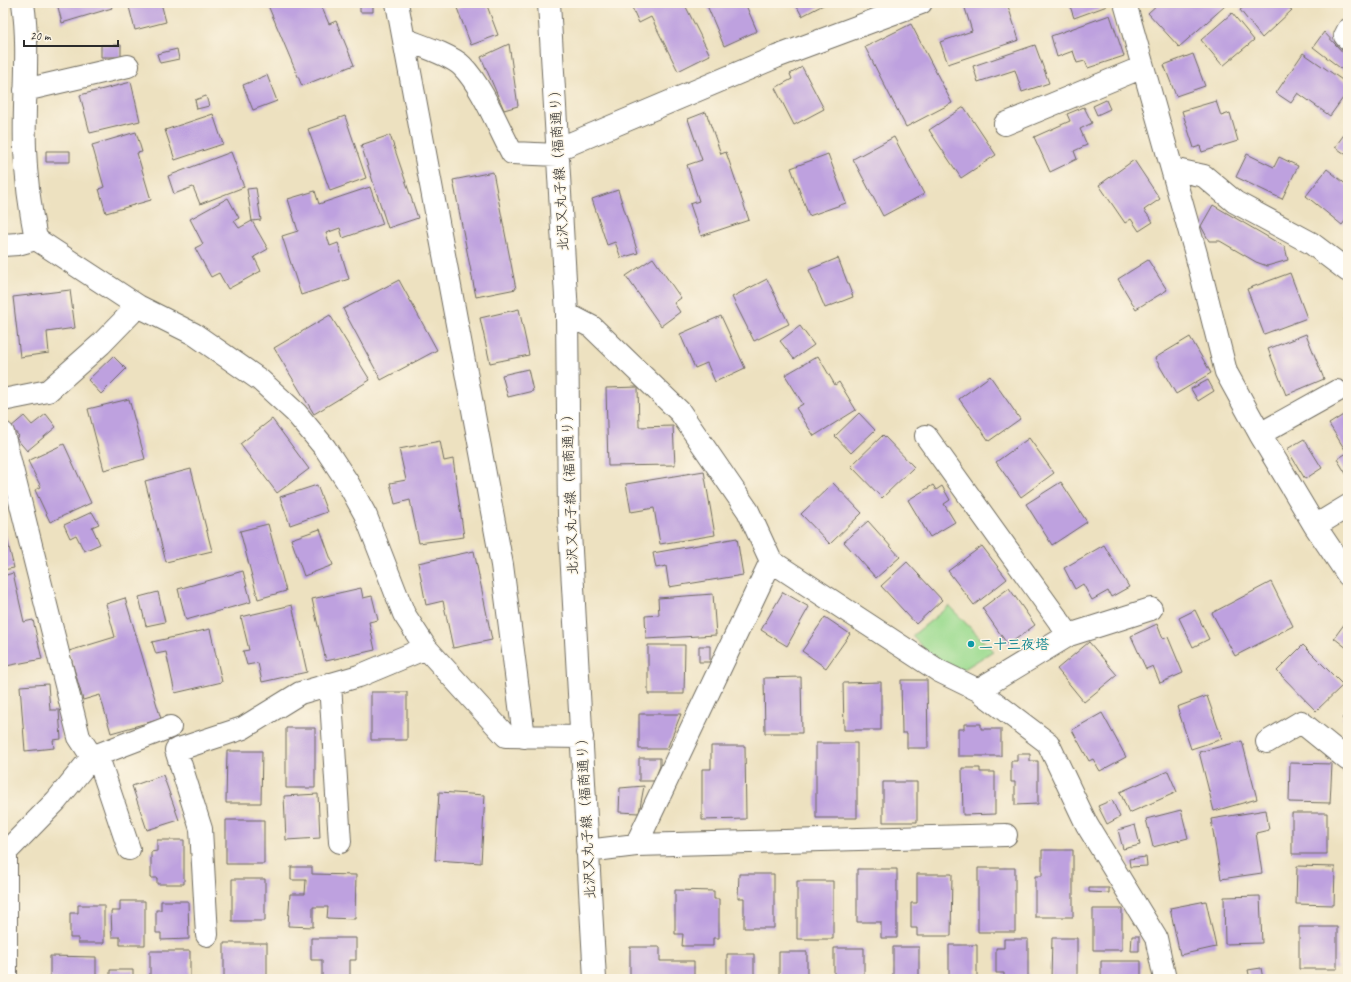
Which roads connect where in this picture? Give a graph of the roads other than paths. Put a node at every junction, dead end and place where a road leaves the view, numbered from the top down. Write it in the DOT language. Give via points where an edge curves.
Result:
graph roads {
  1 [pos="23,3"];
  2 [pos="397,3"];
  3 [pos="549,3"];
  4 [pos="921,3"];
  5 [pos="1125,3"];
  6 [pos="1348,30"];
  7 [pos="404,39"];
  8 [pos="1348,39"];
  9 [pos="128,66"];
  10 [pos="1143,66"];
  11 [pos="25,90"];
  12 [pos="1005,124"];
  13 [pos="558,152"];
  14 [pos="1172,170"];
  15 [pos="36,239"];
  16 [pos="3,244"];
  17 [pos="1348,271"];
  18 [pos="138,306"];
  19 [pos="567,314"];
  20 [pos="1337,391"];
  21 [pos="3,400"];
  22 [pos="3,433"];
  23 [pos="1260,434"];
  24 [pos="926,436"];
  25 [pos="1348,506"];
  26 [pos="1315,526"];
  27 [pos="771,561"];
  28 [pos="1348,576"];
  29 [pos="1151,609"];
  30 [pos="1069,635"];
  31 [pos="426,648"];
  32 [pos="330,684"];
  33 [pos="978,690"];
  34 [pos="170,727"];
  35 [pos="524,737"];
  36 [pos="582,737"];
  37 [pos="1267,742"];
  38 [pos="92,756"];
  39 [pos="1348,760"];
  40 [pos="1006,835"];
  41 [pos="340,842"];
  42 [pos="636,845"];
  43 [pos="129,850"];
  44 [pos="587,851"];
  45 [pos="4,852"];
  46 [pos="207,935"];
  47 [pos="6,979"];
  48 [pos="595,979"];
  49 [pos="1165,979"];
  1 -- 11 [label="street"];
  2 -- 7 [label="street"];
  3 -- 13 [label="street, 北沢又丸子線（福商通り）"];
  4 -- 13 [label="street" via="776,57"];
  5 -- 10 [label="street"];
  6 -- 8 [label="street" via="1345,36"];
  7 -- 13 [label="street" via="461,65 476,83 512,153"];
  7 -- 35 [label="street" via="502,565"];
  9 -- 11 [label="street"];
  10 -- 12 [label="street"];
  10 -- 14 [label="street"];
  11 -- 15 [label="street" via="28,199"];
  13 -- 19 [label="street, 北沢又丸子線（福商通り）"];
  14 -- 17 [label="street" via="1204,176 1235,202 1311,243"];
  14 -- 23 [label="street" via="1226,372"];
  15 -- 16 [label="street" via="18,244"];
  15 -- 18 [label="street"];
  18 -- 21 [label="street" via="101,344 48,391"];
  18 -- 31 [label="street" via="194,334 260,380 296,413 325,448 348,483 366,516 404,614"];
  19 -- 27 [label="street" via="592,327 680,412 748,511"];
  19 -- 36 [label="street, 北沢又丸子線（福商通り）" via="569,515"];
  20 -- 23 [label="street"];
  22 -- 38 [label="street" via="79,737"];
  23 -- 26 [label="street"];
  24 -- 30 [label="street"];
  25 -- 26 [label="street"];
  26 -- 28 [label="street"];
  27 -- 33 [label="street" via="939,671"];
  27 -- 42 [label="street"];
  29 -- 30 [label="street"];
  30 -- 33 [label="street"];
  31 -- 32 [label="street" via="359,676"];
  31 -- 35 [label="street" via="506,736"];
  32 -- 41 [label="street"];
  32 -- 46 [label="street" via="300,693 244,728 176,750 201,829"];
  33 -- 49 [label="street" via="1048,743 1087,825 1156,938"];
  34 -- 38 [label="street"];
  35 -- 36 [label="street"];
  36 -- 44 [label="street, 北沢又丸子線（福商通り）"];
  37 -- 39 [label="street" via="1301,722"];
  38 -- 43 [label="street" via="101,766"];
  38 -- 45 [label="street" via="56,801"];
  40 -- 42 [label="street"];
  42 -- 44 [label="street"];
  44 -- 48 [label="street, 北沢又丸子線（福商通り）"];
  45 -- 47 [label="street"];
}
